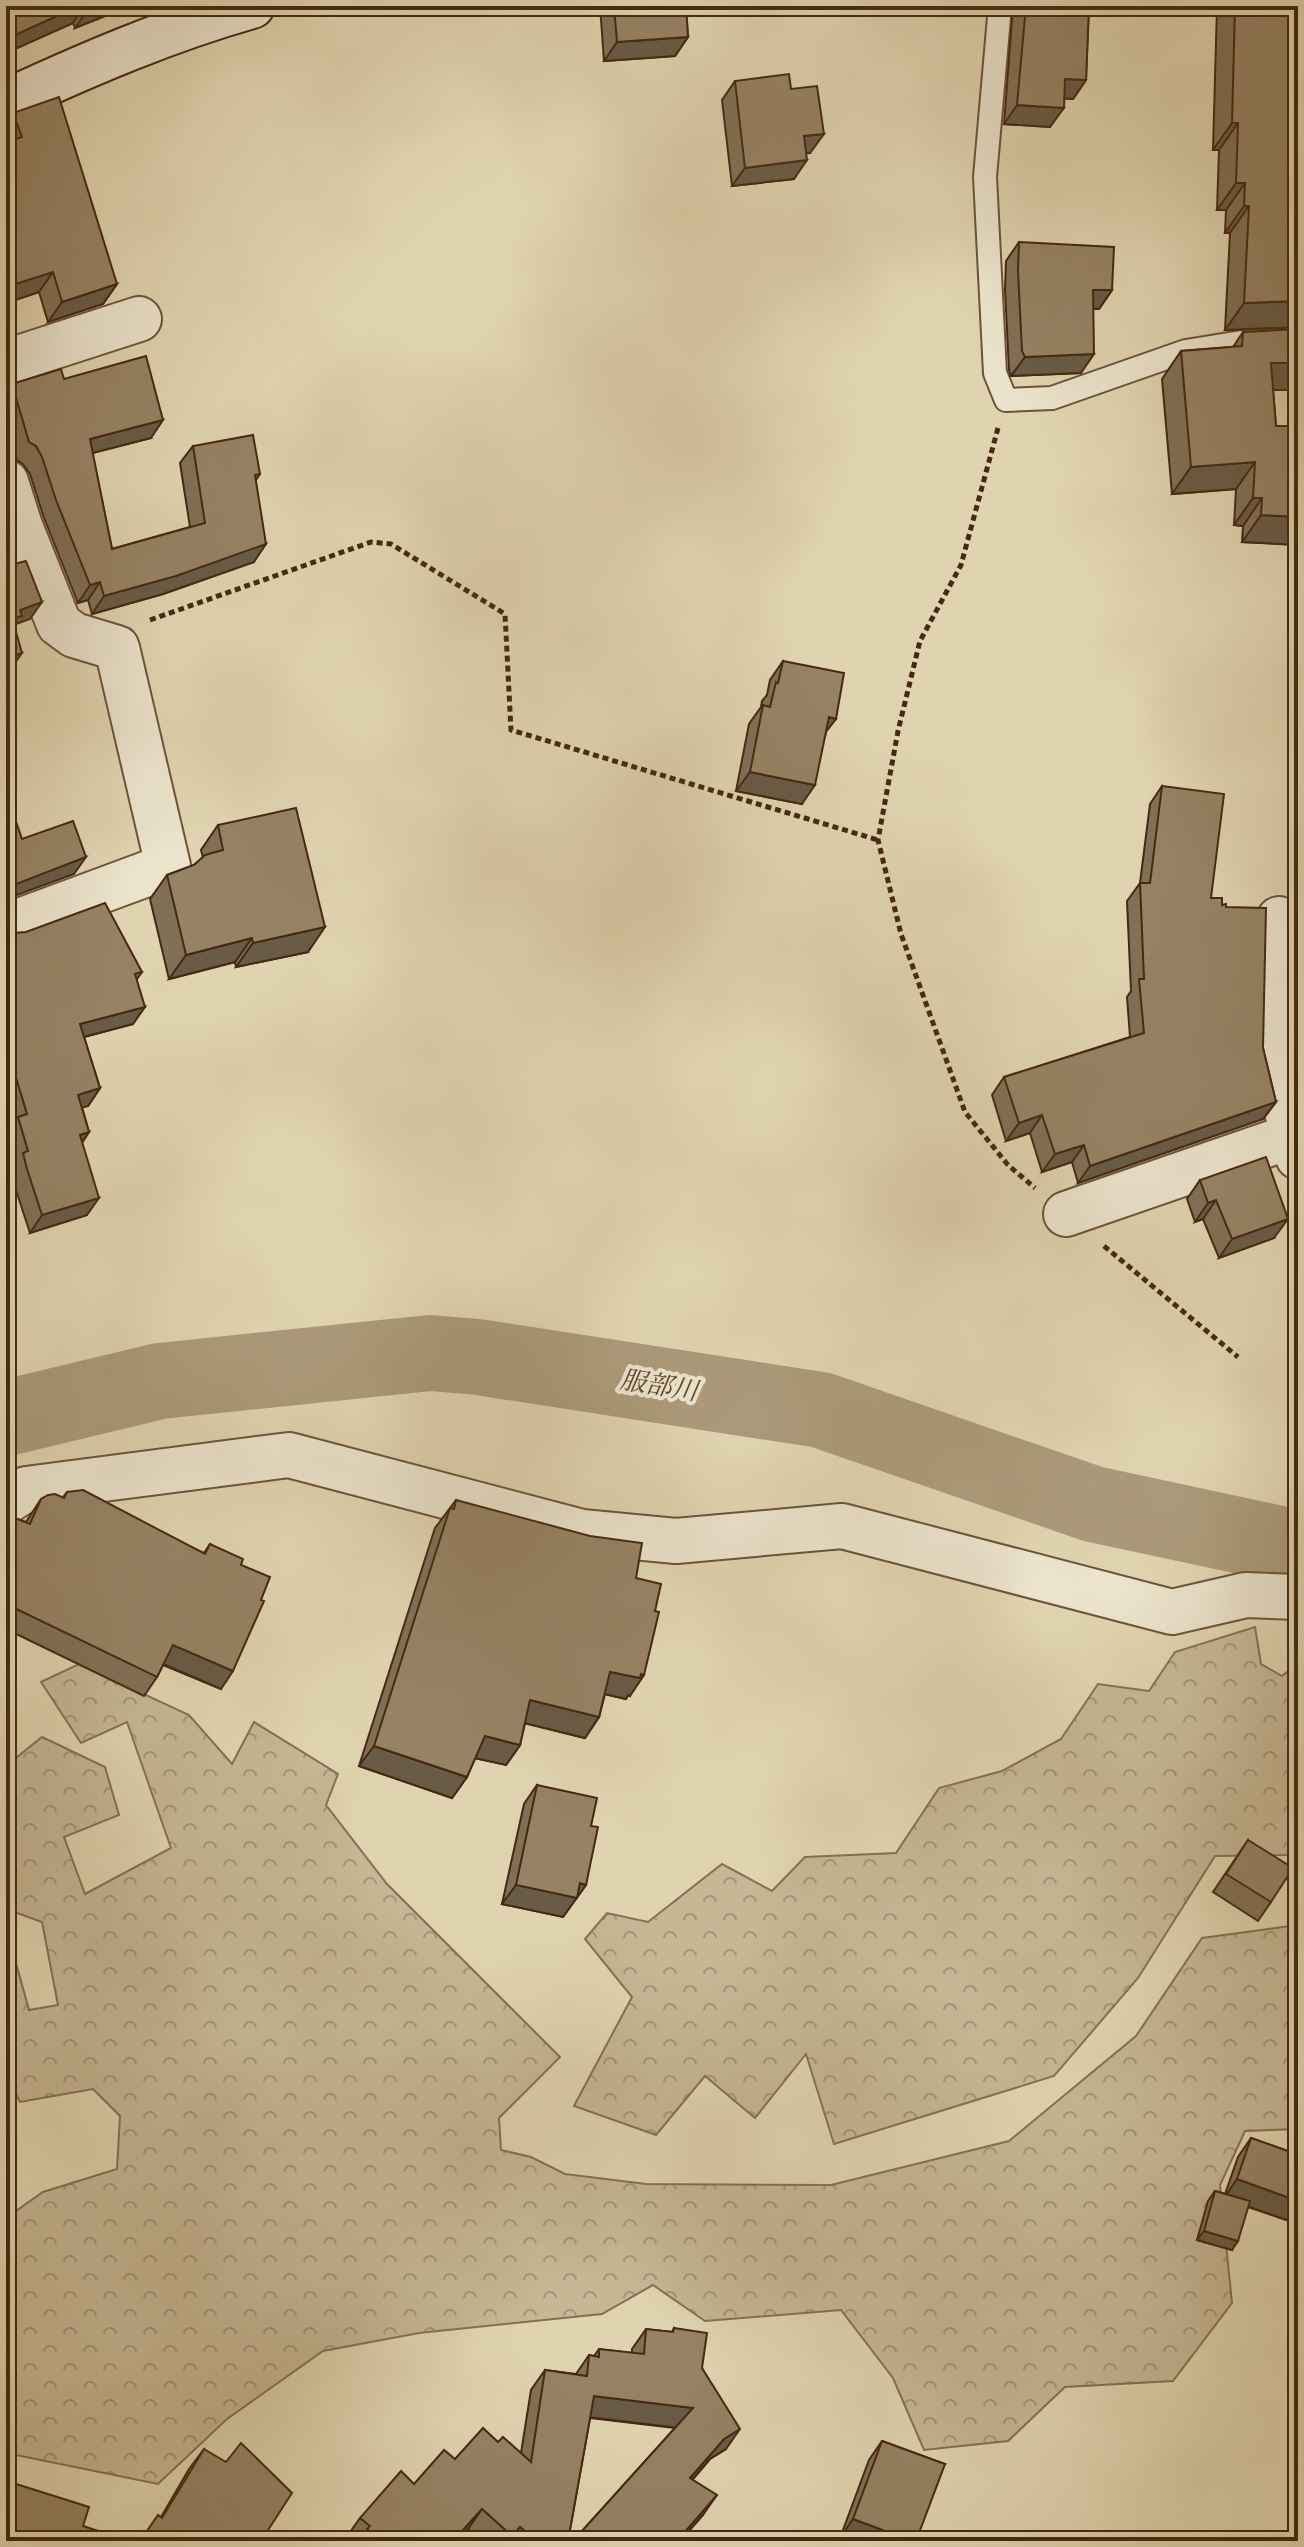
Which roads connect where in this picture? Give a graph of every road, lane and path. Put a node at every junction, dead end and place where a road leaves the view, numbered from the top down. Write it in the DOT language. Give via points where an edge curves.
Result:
graph roads {
  1 [pos="252,6"];
  2 [pos="1000,6"];
  3 [pos="6,102"];
  4 [pos="139,319"];
  5 [pos="1298,341"];
  6 [pos="6,362"];
  7 [pos="1006,400"];
  8 [pos="6,482"];
  9 [pos="105,645"];
  10 [pos="878,840"];
  11 [pos="1279,919"];
  12 [pos="6,926"];
  13 [pos="1295,1146"];
  14 [pos="1066,1214"];
  15 [pos="1238,1357"];
  16 [pos="6,1502"];
  17 [pos="1298,1597"];
  1 -- 3 [label="street" via="192,23"];
  2 -- 7 [label="lane" via="985,177 995,373"];
  4 -- 6 [label="street"];
  5 -- 7 [label="lane" via="1241,342 1186,351 1052,398"];
  7 -- 10 [label="path" via="961,565 920,641"];
  8 -- 9 [label="street" via="59,624"];
  9 -- 10 [label="path" via="113,633 371,542 391,544 505,614 511,730"];
  9 -- 12 [label="street" via="117,648 168,866"];
  10 -- 14 [label="path" via="901,934 965,1112 1008,1165"];
  11 -- 13 [label="street" via="1276,1066"];
  13 -- 14 [label="street"];
  14 -- 15 [label="path"];
  16 -- 17 [label="street" via="26,1489 289,1455 582,1532 676,1541 842,1526 1172,1612 1246,1595"];
}
